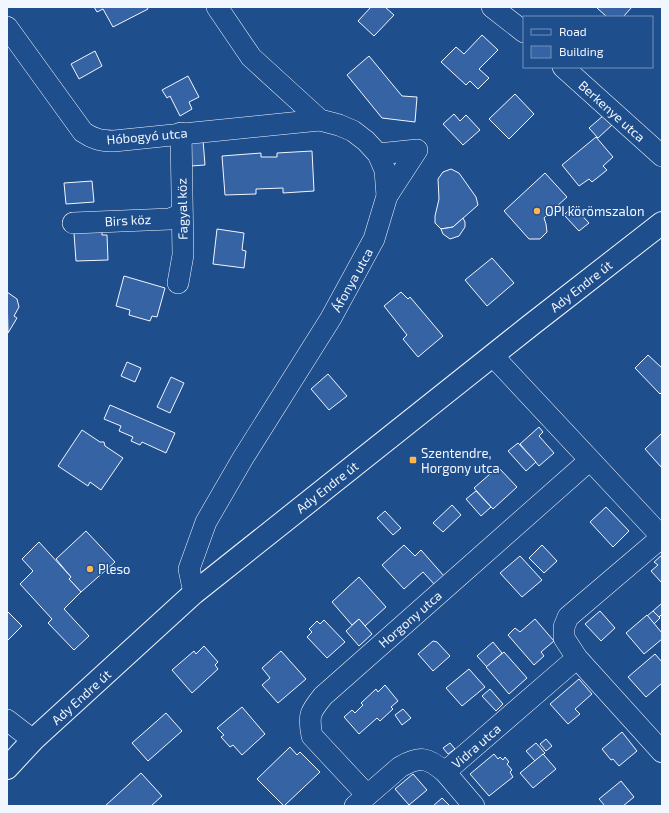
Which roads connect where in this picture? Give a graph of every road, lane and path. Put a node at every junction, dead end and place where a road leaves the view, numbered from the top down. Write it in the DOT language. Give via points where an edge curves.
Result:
graph roads {
  1 [pos="217,7"];
  2 [pos="492,7"];
  3 [pos="7,26"];
  4 [pos="523,31"];
  5 [pos="564,68"];
  6 [pos="320,120"];
  7 [pos="181,133"];
  8 [pos="378,154"];
  9 [pos="662,156"];
  10 [pos="387,196"];
  11 [pos="182,214"];
  12 [pos="73,223"];
  13 [pos="662,223"];
  14 [pos="178,283"];
  15 [pos="493,356"];
  16 [pos="590,460"];
  17 [pos="662,537"];
  18 [pos="194,593"];
  19 [pos="577,658"];
  20 [pos="7,720"];
  21 [pos="33,740"];
  22 [pos="662,752"];
  23 [pos="7,768"];
  24 [pos="445,772"];
  25 [pos="361,800"];
  26 [pos="474,806"];
  1 -- 6 [label="street, Áfonya utca" via="251,57"];
  2 -- 4 [label="street"];
  3 -- 7 [label="street, Hóbogyó utca" via="83,132 90,137 101,141 114,141"];
  5 -- 9 [label="street, Berkenye utca"];
  6 -- 7 [label="street, Hóbogyó utca"];
  6 -- 8 [label="street, Áfonya utca" via="353,131"];
  7 -- 11 [label="street, Fagyal köz"];
  8 -- 10 [label="street, Áfonya utca" via="385,170"];
  8 -- 10 [label="street" via="417,150"];
  10 -- 18 [label="street, Áfonya utca" via="374,239 331,318 206,522 189,569"];
  11 -- 12 [label="street, Birs köz" via="170,218"];
  11 -- 14 [label="street, Fagyal köz" via="182,255"];
  13 -- 15 [label="main road, Ady Endre út"];
  15 -- 16 [label="street"];
  15 -- 18 [label="main road, Ady Endre út"];
  16 -- 17 [label="street"];
  16 -- 25 [label="street, Horgony utca" via="329,691 312,709 309,723 312,736"];
  17 -- 19 [label="street" via="568,617 564,627 564,638"];
  18 -- 21 [label="main road, Ady Endre út"];
  19 -- 22 [label="street"];
  19 -- 24 [label="street, Vidra utca"];
  20 -- 21 [label="street"];
  21 -- 23 [label="main road, Ady Endre út"];
  24 -- 25 [label="street, Vidra utca" via="432,762 414,760 400,766"];
  24 -- 26 [label="street"];
}
